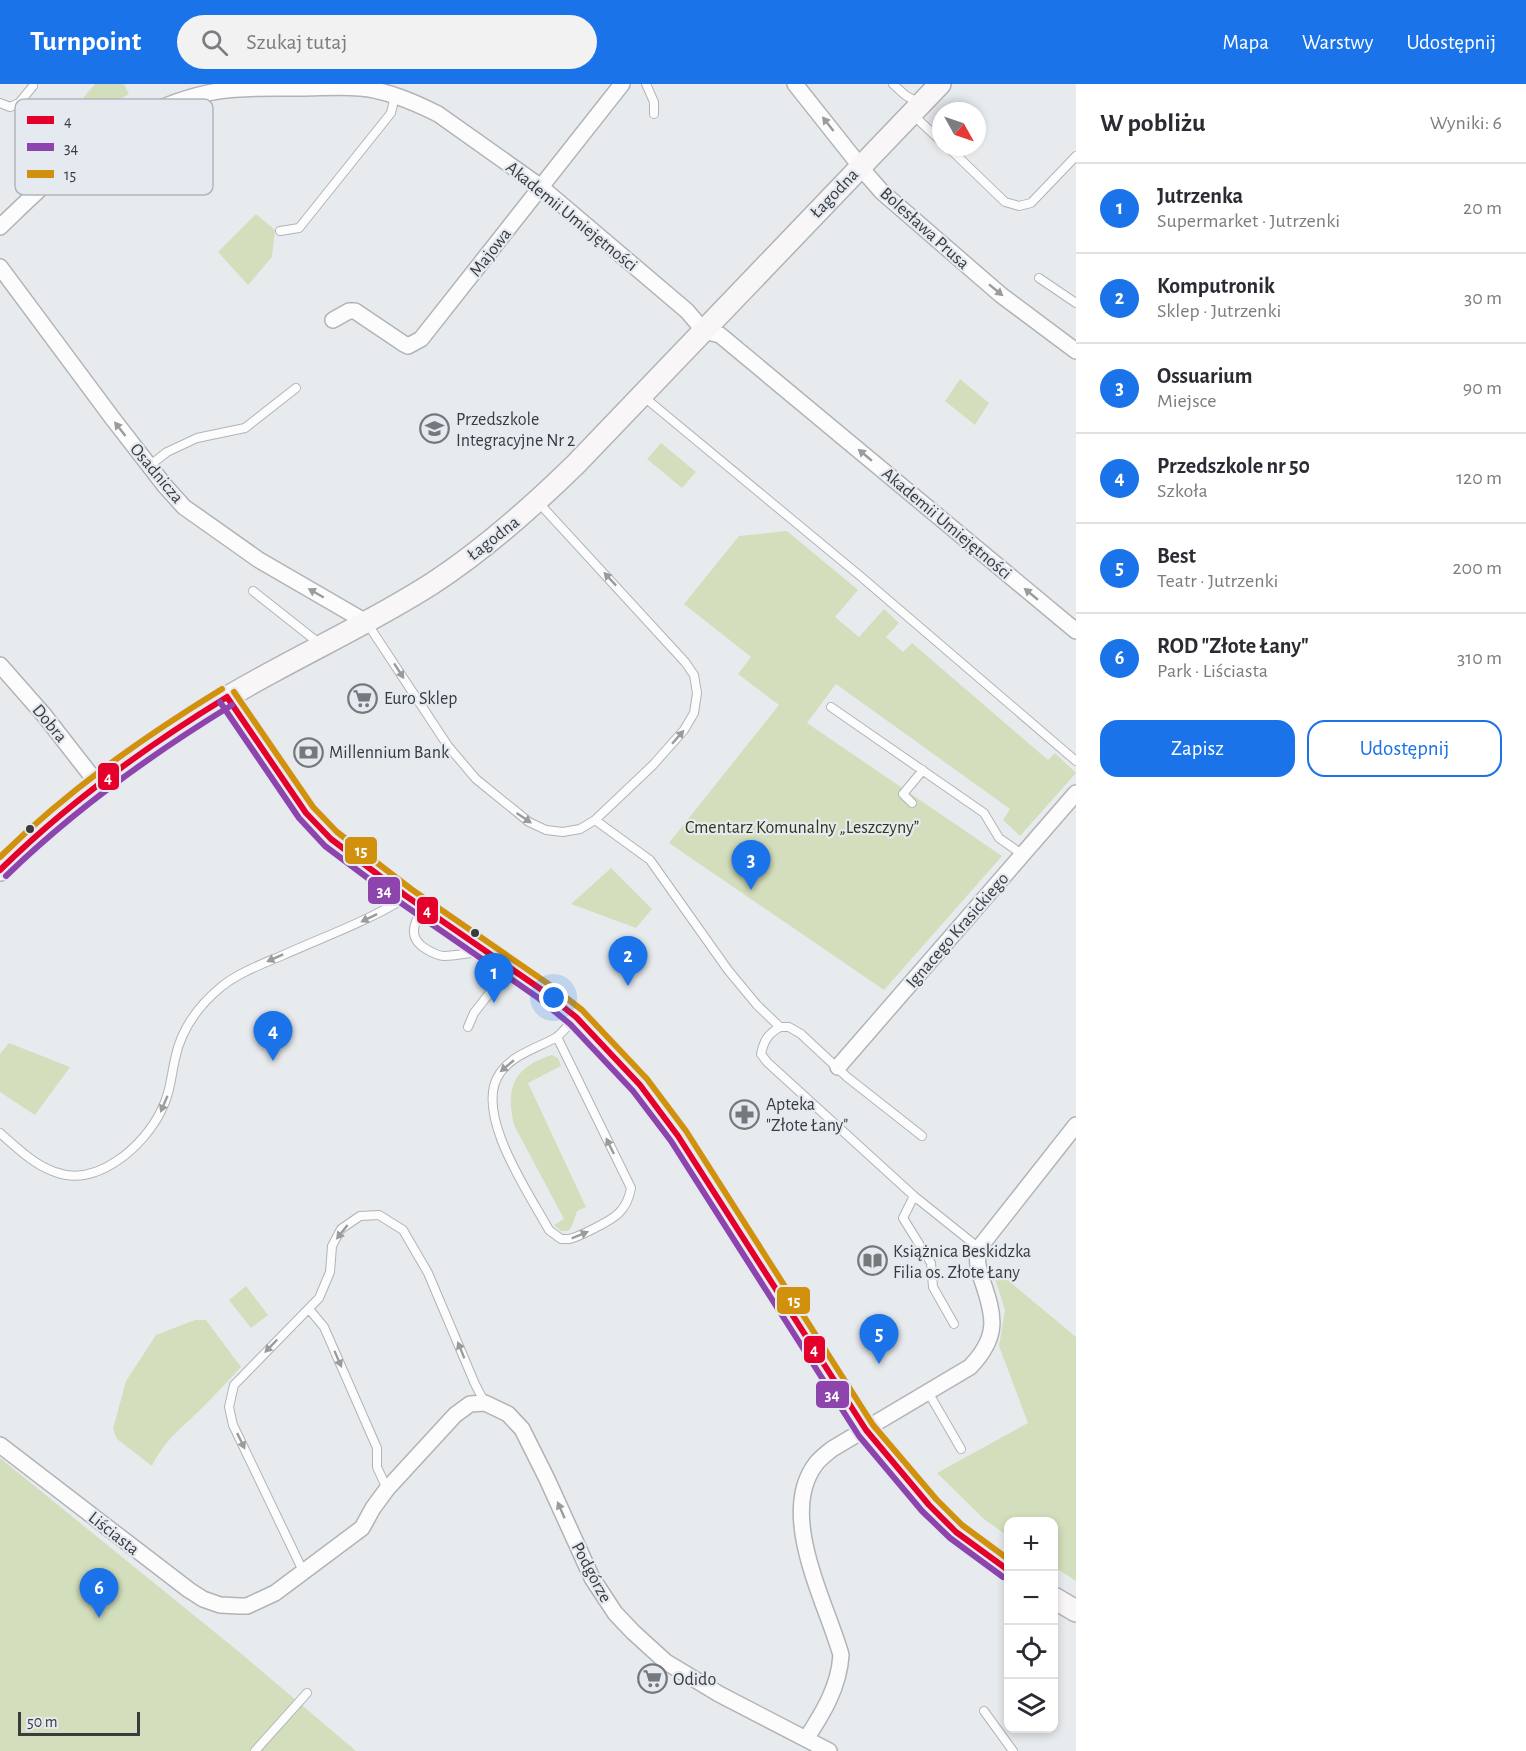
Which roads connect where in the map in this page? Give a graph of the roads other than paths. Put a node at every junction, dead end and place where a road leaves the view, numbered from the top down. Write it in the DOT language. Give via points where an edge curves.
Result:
graph roads {
  1 [pos="622,84"];
  2 [pos="645,84"];
  3 [pos="795,84"];
  4 [pos="893,84"];
  5 [pos="940,84"];
  6 [pos="33,86"];
  7 [pos="252,86"];
  8 [pos="361,86"];
  9 [pos="395,96"];
  10 [pos="22,99"];
  11 [pos="186,99"];
  12 [pos="919,100"];
  13 [pos="0,103"];
  14 [pos="15,105"];
  15 [pos="654,114"];
  16 [pos="932,124"];
  17 [pos="957,156"];
  18 [pos="1076,156"];
  19 [pos="860,166"];
  20 [pos="541,187"];
  21 [pos="35,195"];
  22 [pos="0,227"];
  23 [pos="280,231"];
  24 [pos="0,267"];
  25 [pos="1040,278"];
  26 [pos="1076,303"];
  27 [pos="333,320"];
  28 [pos="704,331"];
  29 [pos="1076,351"];
  30 [pos="297,388"];
  31 [pos="643,396"];
  32 [pos="149,466"];
  33 [pos="538,502"];
  34 [pos="253,591"];
  35 [pos="366,622"];
  36 [pos="1076,631"];
  37 [pos="322,645"];
  38 [pos="0,665"];
  39 [pos="227,697"];
  40 [pos="831,707"];
  41 [pos="1076,761"];
  42 [pos="923,770"];
  43 [pos="97,783"];
  44 [pos="1076,793"];
  45 [pos="912,803"];
  46 [pos="595,820"];
  47 [pos="1023,855"];
  48 [pos="0,870"];
  49 [pos="415,902"];
  50 [pos="487,950"];
  51 [pos="510,966"];
  52 [pos="576,1017"];
  53 [pos="468,1027"];
  54 [pos="780,1027"];
  55 [pos="557,1037"];
  56 [pos="838,1067"];
  57 [pos="1076,1125"];
  58 [pos="0,1133"];
  59 [pos="922,1136"];
  60 [pos="914,1196"];
  61 [pos="979,1248"];
  62 [pos="309,1309"];
  63 [pos="954,1324"];
  64 [pos="928,1392"];
  65 [pos="485,1403"];
  66 [pos="866,1430"];
  67 [pos="0,1445"];
  68 [pos="961,1449"];
  69 [pos="387,1488"];
  70 [pos="1004,1567"];
  71 [pos="303,1571"];
  72 [pos="1058,1601"];
  73 [pos="1076,1611"];
  74 [pos="307,1693"];
  75 [pos="984,1711"];
  76 [pos="806,1739"];
  77 [pos="255,1751"];
  78 [pos="829,1751"];
  79 [pos="1013,1751"];
  1 -- 20 [label="street, Majowa"];
  2 -- 15 [label="lane" via="654,102"];
  19 -- 3 [label="street, Bolesława Prusa, one-way"];
  4 -- 12 [label="lane" via="905,95"];
  5 -- 12 [label="street, Łagodna"];
  6 -- 10 [label="lane"];
  7 -- 8 [label="street, Akademii Umiejętności"];
  7 -- 11 [label="street, Akademii Umiejętności"];
  8 -- 9 [label="street, Akademii Umiejętności"];
  9 -- 20 [label="street, Akademii Umiejętności" via="438,114"];
  9 -- 23 [label="lane" via="391,113 298,228"];
  12 -- 16 [label="lane"];
  12 -- 19 [label="street, Łagodna"];
  13 -- 14 [label="lane"];
  17 -- 18 [label="lane" via="1005,202 1019,206 1031,202"];
  19 -- 28 [label="street, Łagodna"];
  19 -- 29 [label="street, Bolesława Prusa, one-way" via="882,192 975,273"];
  20 -- 27 [label="street, Majowa" via="415,344 404,344 354,311"];
  20 -- 28 [label="street, Akademii Umiejętności" via="687,311"];
  21 -- 22 [label="street, Akademii Umiejętności"];
  32 -- 24 [label="street, Osadnicza, one-way"];
  25 -- 26 [label="lane"];
  28 -- 31 [label="street, Łagodna"];
  36 -- 28 [label="street, Akademii Umiejętności, one-way" via="720,335"];
  30 -- 32 [label="lane" via="245,428 197,438"];
  31 -- 33 [label="street, Łagodna"];
  31 -- 41 [label="lane"];
  35 -- 32 [label="street, Osadnicza, one-way" via="216,531 184,507"];
  33 -- 35 [label="street, Łagodna" via="453,570"];
  46 -- 33 [label="lane, one-way" via="684,730 694,713 694,675"];
  34 -- 37 [label="lane"];
  35 -- 37 [label="street, Łagodna"];
  35 -- 46 [label="lane, one-way" via="448,746 476,780 529,822 546,830 580,829"];
  37 -- 39 [label="street, Łagodna"];
  38 -- 43 [label="street, Dobra"];
  39 -- 43 [label="street, Łagodna"];
  39 -- 49 [label="street" via="306,813 331,839"];
  40 -- 42 [label="lane"];
  42 -- 45 [label="lane" via="903,794"];
  42 -- 47 [label="lane" via="984,813 999,838"];
  43 -- 48 [label="street, Łagodna" via="40,830"];
  44 -- 47 [label="street, Ignacego Krasickiego"];
  46 -- 54 [label="lane" via="650,860 728,970"];
  47 -- 56 [label="street, Ignacego Krasickiego"];
  49 -- 50 [label="street"];
  49 -- 50 [label="lane" via="413,933 428,950 442,956"];
  49 -- 58 [label="lane, one-way" via="242,973 222,986 204,1002 183,1033 161,1112 142,1140 103,1169 69,1176 56,1173"];
  50 -- 51 [label="street"];
  51 -- 52 [label="street"];
  51 -- 53 [label="lane"];
  52 -- 55 [label="lane"];
  52 -- 66 [label="street" via="640,1085 678,1136"];
  54 -- 56 [label="lane" via="801,1034"];
  54 -- 60 [label="lane" via="763,1044 761,1054 767,1062"];
  55 -- 55 [label="lane, one-way" via="527,1052 499,1073 493,1093 494,1118 501,1142 549,1230 561,1239 569,1239 615,1218 629,1200 631,1188"];
  56 -- 59 [label="lane"];
  57 -- 61 [label="street"];
  60 -- 61 [label="lane"];
  60 -- 63 [label="lane" via="903,1218 932,1263 933,1287"];
  61 -- 64 [label="street" via="976,1258 991,1305 990,1338 970,1367"];
  65 -- 62 [label="lane, one-way" via="428,1273 403,1230 379,1215 360,1216 341,1229 332,1246 326,1285"];
  62 -- 69 [label="lane, one-way" via="324,1327 377,1448 377,1467"];
  62 -- 71 [label="lane, one-way" via="234,1385 229,1407 233,1425"];
  64 -- 66 [label="street"];
  64 -- 68 [label="lane"];
  65 -- 69 [label="street" via="470,1404 455,1415"];
  76 -- 65 [label="street, Podgórze, one-way" via="666,1662 633,1632 592,1578 522,1429 508,1414"];
  66 -- 70 [label="street" via="956,1532"];
  66 -- 76 [label="street" via="832,1449 815,1464 805,1483 803,1534 841,1655 840,1672 827,1706"];
  67 -- 71 [label="street, Liściasta" via="203,1599 220,1605 247,1606 275,1593"];
  69 -- 71 [label="street" via="362,1528"];
  72 -- 73 [label="street"];
  74 -- 77 [label="lane"];
  75 -- 79 [label="lane"];
  76 -- 78 [label="street, Podgórze"];
}
